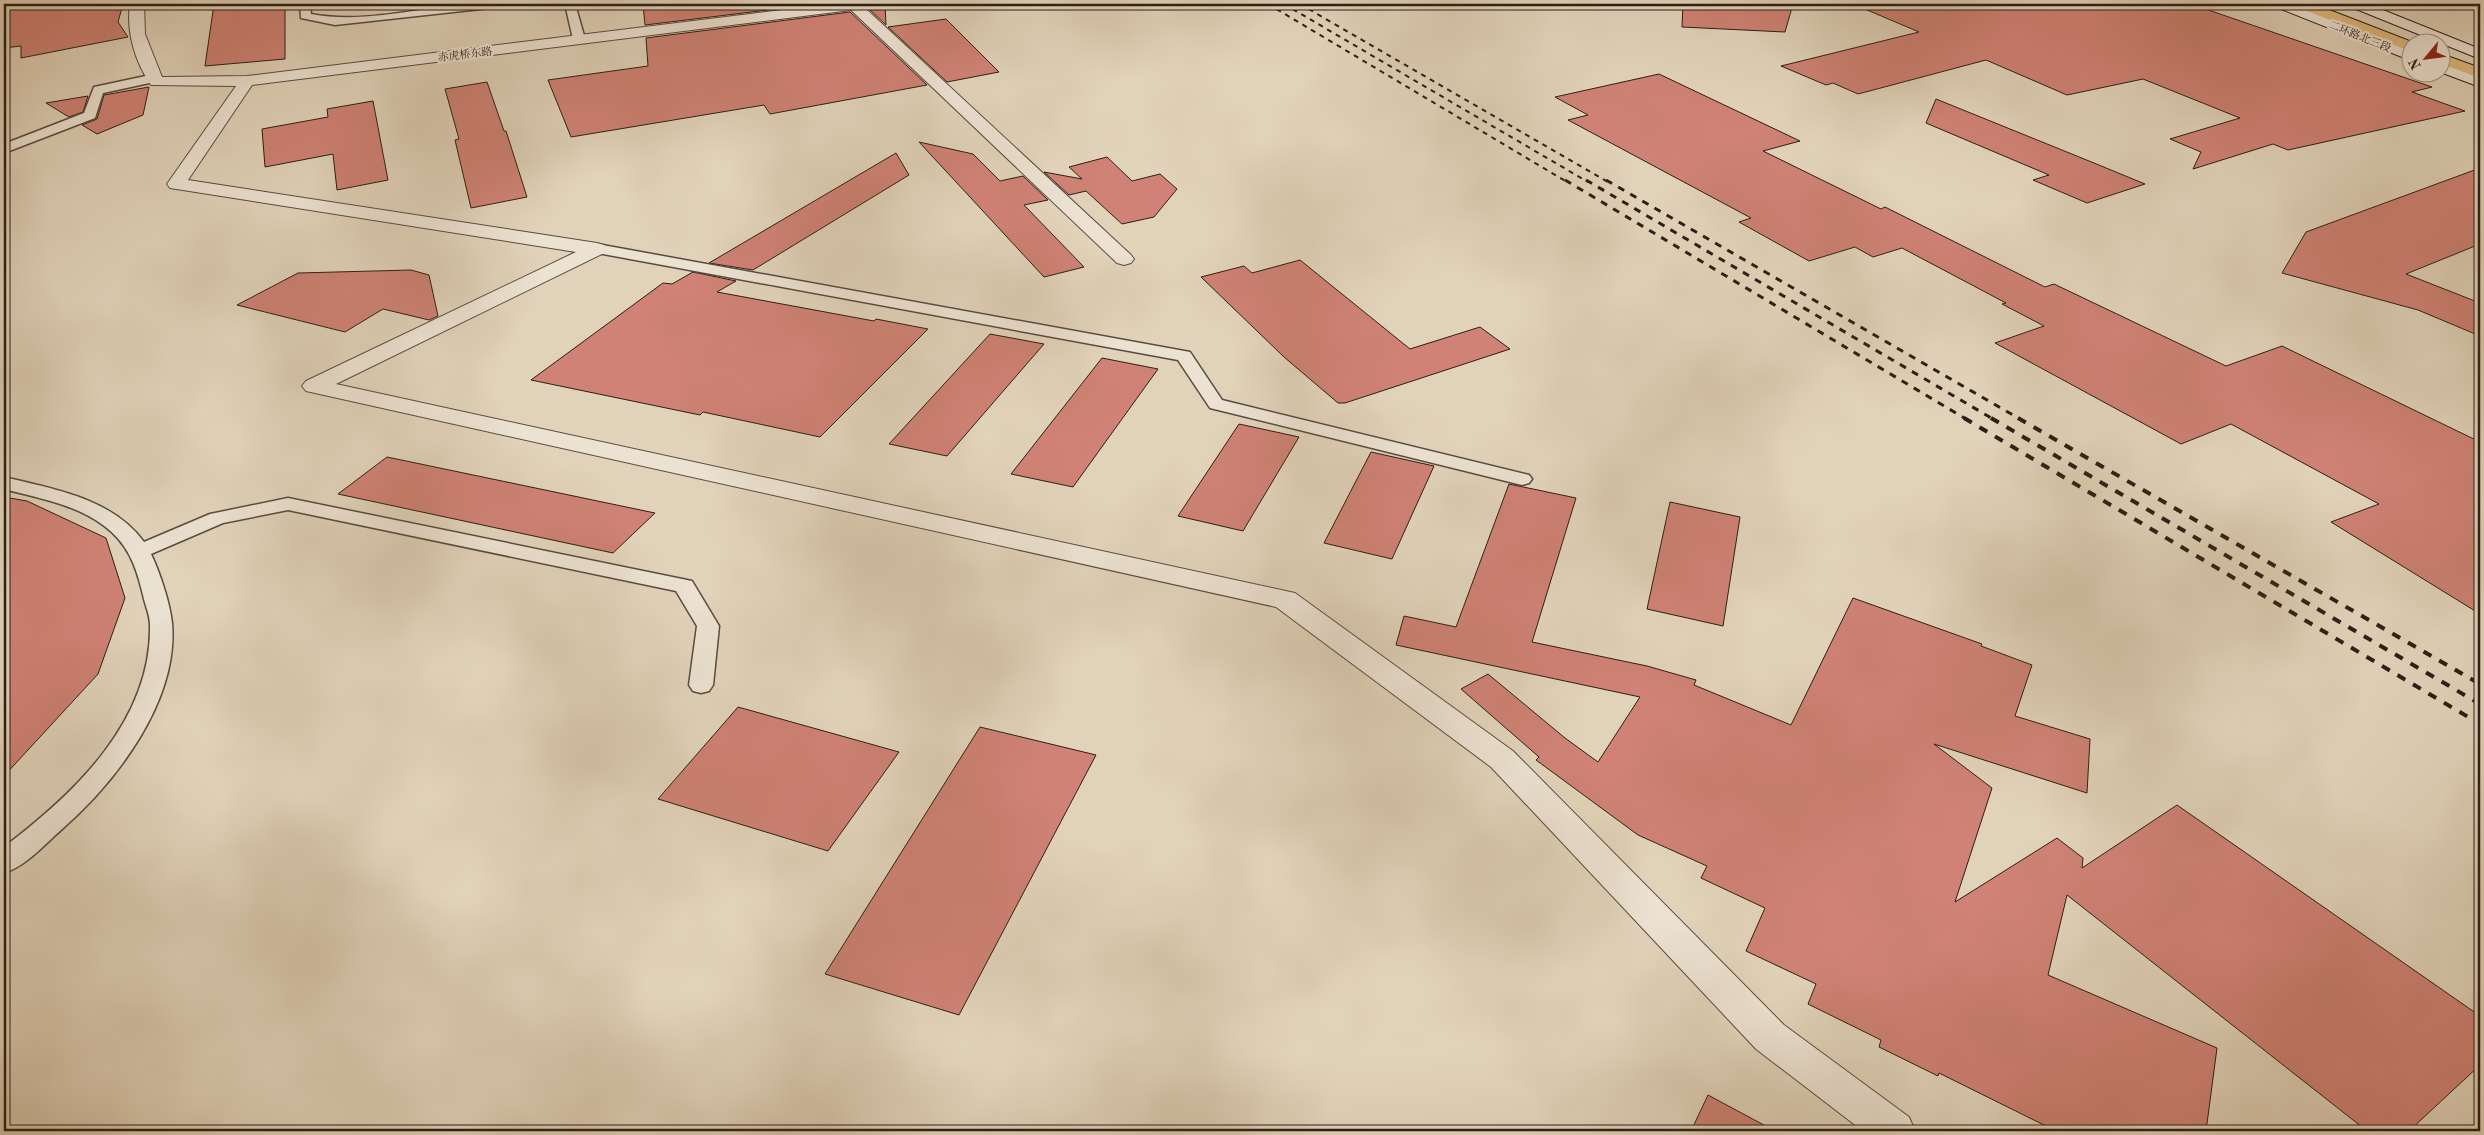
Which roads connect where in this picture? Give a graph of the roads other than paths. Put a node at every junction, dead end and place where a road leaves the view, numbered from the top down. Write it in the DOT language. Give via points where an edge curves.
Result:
graph roads {
  1 [pos="137,4"];
  2 [pos="305,4"];
  3 [pos="499,4"];
  4 [pos="570,4"];
  5 [pos="2281,4"];
  6 [pos="2302,4"];
  7 [pos="2338,4"];
  8 [pos="2356,4"];
  9 [pos="858,5"];
  10 [pos="2407,32"];
  11 [pos="579,39"];
  12 [pos="2402,44"];
  13 [pos="2452,48"];
  14 [pos="2402,53"];
  15 [pos="2478,53"];
  16 [pos="2452,63"];
  17 [pos="2452,72"];
  18 [pos="2480,73"];
  19 [pos="155,78"];
  20 [pos="247,81"];
  21 [pos="2480,82"];
  22 [pos="4,149"];
  23 [pos="597,249"];
  24 [pos="1124,259"];
  25 [pos="1522,479"];
  26 [pos="4,482"];
  27 [pos="141,551"];
  28 [pos="701,686"];
  29 [pos="4,862"];
  30 [pos="1895,1131"];
  1 -- 19 [label="street" via="134,17 141,50"];
  2 -- 3 [label="lane" via="305,16 335,22"];
  4 -- 11 [label="lane"];
  5 -- 14 [label="street, 二环路北三段"];
  6 -- 12 [label="highway"];
  7 -- 10 [label="highway"];
  8 -- 15 [label="street, 二环路北三段"];
  9 -- 11 [label="street, 赤虎桥东路"];
  9 -- 24 [label="street"];
  11 -- 20 [label="street, 赤虎桥东路"];
  13 -- 15 [label="highway"];
  16 -- 18 [label="highway"];
  17 -- 21 [label="street"];
  19 -- 20 [label="street, 赤虎桥东路" via="158,82"];
  19 -- 22 [label="lane" via="98,90 90,115"];
  20 -- 23 [label="street" via="176,184"];
  23 -- 25 [label="lane" via="1184,356 1216,404"];
  23 -- 30 [label="street" via="314,386 1285,600 1502,759 1770,1037"];
  26 -- 27 [label="lane" via="69,501 110,519"];
  27 -- 28 [label="lane" via="217,518 288,504 684,586 708,626"];
  27 -- 29 [label="lane" via="161,625 155,680 127,741 81,797"];
}
